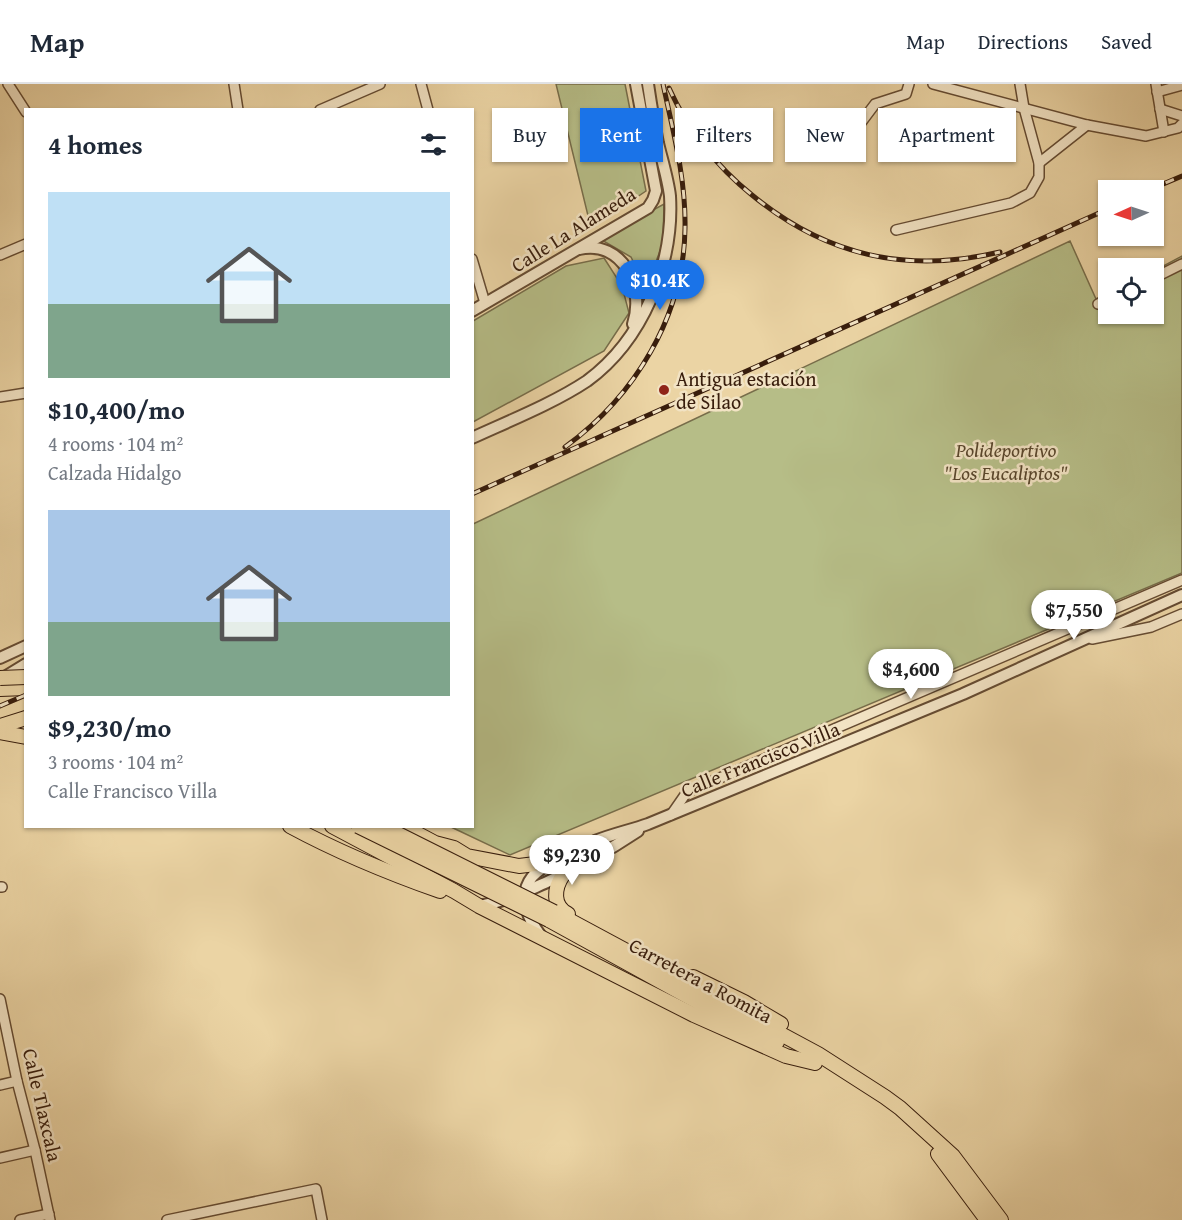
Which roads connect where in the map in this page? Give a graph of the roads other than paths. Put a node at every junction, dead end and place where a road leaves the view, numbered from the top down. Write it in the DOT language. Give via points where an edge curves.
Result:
graph roads {
  1 [pos="8,84"];
  2 [pos="234,84"];
  3 [pos="380,84"];
  4 [pos="421,84"];
  5 [pos="636,84"];
  6 [pos="648,84"];
  7 [pos="909,84"];
  8 [pos="933,84"];
  9 [pos="1020,84"];
  10 [pos="1182,85"];
  11 [pos="1156,88"];
  12 [pos="238,108"];
  13 [pos="325,108"];
  14 [pos="427,108"];
  15 [pos="1024,108"];
  16 [pos="24,109"];
  17 [pos="1160,109"];
  18 [pos="866,116"];
  19 [pos="1182,116"];
  20 [pos="1182,124"];
  21 [pos="1087,125"];
  22 [pos="1164,132"];
  23 [pos="1039,163"];
  24 [pos="656,191"];
  25 [pos="669,193"];
  26 [pos="896,230"];
  27 [pos="24,245"];
  28 [pos="575,250"];
  29 [pos="0,255"];
  30 [pos="1182,264"];
  31 [pos="474,266"];
  32 [pos="1164,273"];
  33 [pos="485,303"];
  34 [pos="474,310"];
  35 [pos="629,339"];
  36 [pos="24,393"];
  37 [pos="0,397"];
  38 [pos="474,437"];
  39 [pos="1182,580"];
  40 [pos="1182,595"];
  41 [pos="1182,614"];
  42 [pos="1080,641"];
  43 [pos="24,647"];
  44 [pos="0,658"];
  45 [pos="24,665"];
  46 [pos="24,677"];
  47 [pos="0,679"];
  48 [pos="24,688"];
  49 [pos="0,689"];
  50 [pos="24,719"];
  51 [pos="0,726"];
  52 [pos="0,732"];
  53 [pos="24,737"];
  54 [pos="671,815"];
  55 [pos="648,824"];
  56 [pos="294,828"];
  57 [pos="340,828"];
  58 [pos="386,828"];
  59 [pos="407,828"];
  60 [pos="419,828"];
  61 [pos="356,832"];
  62 [pos="454,848"];
  63 [pos="467,856"];
  64 [pos="552,862"];
  65 [pos="563,875"];
  66 [pos="454,891"];
  67 [pos="526,892"];
  68 [pos="479,906"];
  69 [pos="552,916"];
  70 [pos="541,937"];
  71 [pos="0,999"];
  72 [pos="2,1019"];
  73 [pos="816,1058"];
  74 [pos="17,1081"];
  75 [pos="0,1085"];
  76 [pos="35,1150"];
  77 [pos="0,1158"];
  78 [pos="50,1217"];
  79 [pos="20,1220"];
  80 [pos="167,1220"];
  81 [pos="322,1220"];
  82 [pos="987,1220"];
  83 [pos="1001,1220"];
  1 -- 16 [label="street"];
  2 -- 12 [label="street"];
  3 -- 13 [label="street"];
  4 -- 14 [label="street"];
  5 -- 24 [label="street, Calle La Alameda"];
  6 -- 25 [label="street"];
  7 -- 18 [label="street" via="906,94 875,104"];
  8 -- 15 [label="street"];
  9 -- 15 [label="street"];
  10 -- 11 [label="street"];
  11 -- 17 [label="street"];
  15 -- 21 [label="street"];
  15 -- 23 [label="street"];
  17 -- 19 [label="street"];
  17 -- 22 [label="street"];
  20 -- 22 [label="street"];
  21 -- 22 [label="street" via="1146,136"];
  21 -- 23 [label="street"];
  23 -- 26 [label="street" via="1039,177 1030,193 1011,203"];
  24 -- 25 [label="street"];
  24 -- 28 [label="street, Calle La Alameda" via="648,208"];
  25 -- 35 [label="street" via="668,243 661,272"];
  27 -- 29 [label="street"];
  28 -- 33 [label="street, Calle La Alameda"];
  28 -- 35 [label="street" via="604,249 617,256 628,271 637,300"];
  30 -- 32 [label="street"];
  31 -- 33 [label="street"];
  33 -- 34 [label="street, Calle La Alameda"];
  35 -- 38 [label="street" via="585,382"];
  36 -- 37 [label="street"];
  39 -- 54 [label="street" via="687,792"];
  40 -- 42 [label="street, Calle Francisco Villa"];
  41 -- 42 [label="street" via="1152,627"];
  42 -- 54 [label="street, Calle Francisco Villa"];
  43 -- 44 [label="street"];
  45 -- 47 [label="street"];
  46 -- 47 [label="main road, bridge"];
  48 -- 49 [label="main road"];
  50 -- 51 [label="main road"];
  52 -- 53 [label="main road"];
  54 -- 55 [label="street, Calle Francisco Villa"];
  55 -- 64 [label="street, Calle Francisco Villa" via="597,840"];
  55 -- 65 [label="street, Calle Francisco Villa"];
  56 -- 68 [label="main road" via="400,877"];
  57 -- 61 [label="main road"];
  58 -- 69 [label="main road, Carretera a Romita, bridge"];
  59 -- 62 [label="main road"];
  60 -- 62 [label="main road"];
  61 -- 66 [label="main road"];
  61 -- 69 [label="main road, Carretera a Romita, bridge"];
  62 -- 63 [label="main road"];
  63 -- 64 [label="main road" via="519,866"];
  63 -- 66 [label="main road" via="471,878 463,889"];
  64 -- 67 [label="street, Calle Francisco Villa" via="532,877"];
  65 -- 67 [label="street, Calle Francisco Villa"];
  65 -- 73 [label="main road" via="555,898 563,911 744,1002 793,1031"];
  66 -- 68 [label="main road"];
  67 -- 68 [label="street, Calle Francisco Villa"];
  67 -- 70 [label="street" via="527,913"];
  68 -- 70 [label="main road"];
  69 -- 73 [label="main road, Carretera a Romita" via="736,1023"];
  70 -- 73 [label="main road" via="731,1032 786,1056"];
  71 -- 72 [label="street, Calle Tlaxcala"];
  72 -- 74 [label="street, Calle Tlaxcala"];
  73 -- 82 [label="main road, Carretera a Romita" via="881,1103 931,1146"];
  73 -- 83 [label="main road, Carretera a Romita" via="900,1108 952,1156"];
  74 -- 75 [label="street"];
  74 -- 76 [label="street, Calle Tlaxcala"];
  76 -- 77 [label="street"];
  76 -- 78 [label="street, Calle Tlaxcala"];
  78 -- 79 [label="street"];
  80 -- 81 [label="street" via="316,1189"];
}
